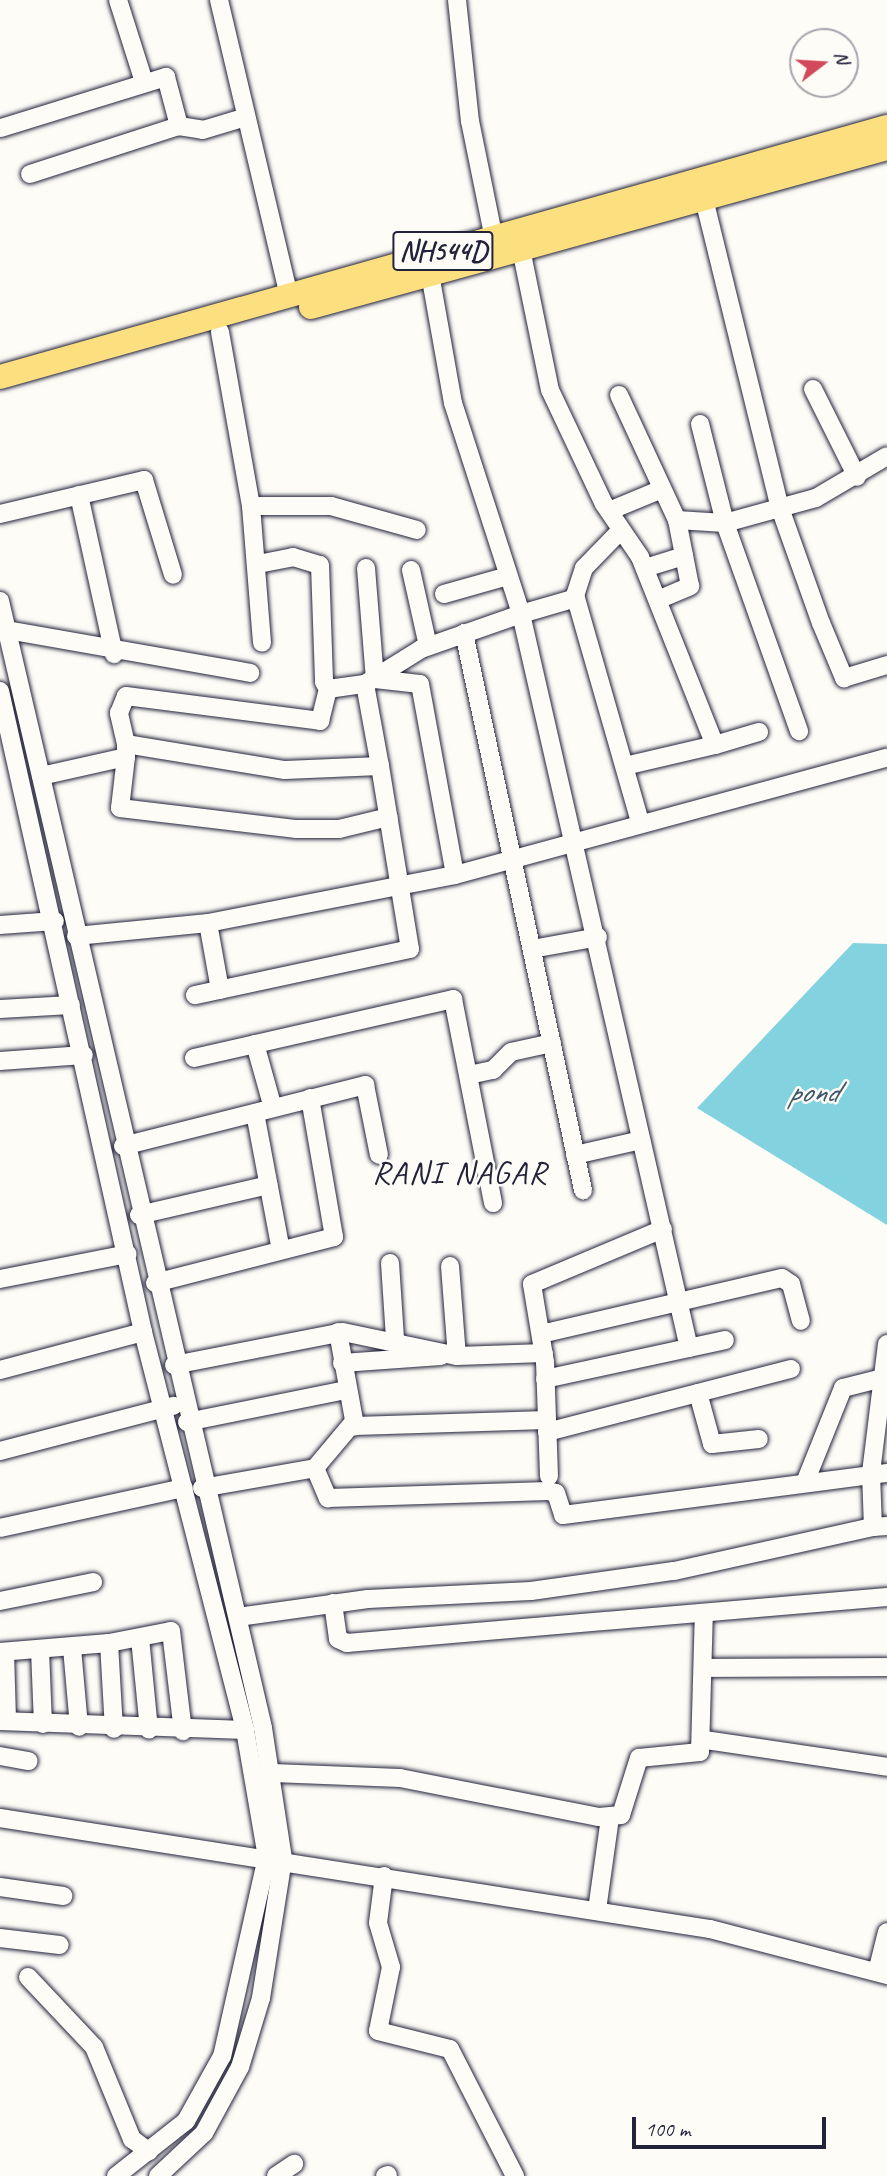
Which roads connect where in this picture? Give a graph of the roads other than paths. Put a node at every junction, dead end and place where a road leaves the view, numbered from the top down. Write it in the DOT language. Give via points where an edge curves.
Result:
graph roads {
  1 [pos="118,0"];
  2 [pos="219,0"];
  3 [pos="457,0"];
  4 [pos="144,82"];
  5 [pos="246,117"];
  6 [pos="179,126"];
  7 [pos="887,127"];
  8 [pos="1,128"];
  9 [pos="887,148"];
  10 [pos="30,174"];
  11 [pos="704,199"];
  12 [pos="494,239"];
  13 [pos="521,249"];
  14 [pos="430,274"];
  15 [pos="289,296"];
  16 [pos="220,332"];
  17 [pos="0,377"];
  18 [pos="813,388"];
  19 [pos="0,393"];
  20 [pos="619,395"];
  21 [pos="700,425"];
  22 [pos="886,458"];
  23 [pos="857,477"];
  24 [pos="662,489"];
  25 [pos="79,495"];
  26 [pos="251,506"];
  27 [pos="780,508"];
  28 [pos="609,510"];
  29 [pos="0,514"];
  30 [pos="677,520"];
  31 [pos="724,523"];
  32 [pos="416,530"];
  33 [pos="621,530"];
  34 [pos="684,556"];
  35 [pos="258,564"];
  36 [pos="366,568"];
  37 [pos="645,568"];
  38 [pos="411,570"];
  39 [pos="173,575"];
  40 [pos="509,576"];
  41 [pos="443,594"];
  42 [pos="576,598"];
  43 [pos="660,600"];
  44 [pos="0,601"];
  45 [pos="521,614"];
  46 [pos="7,630"];
  47 [pos="464,633"];
  48 [pos="262,643"];
  49 [pos="428,646"];
  50 [pos="114,654"];
  51 [pos="887,665"];
  52 [pos="250,673"];
  53 [pos="370,682"];
  54 [pos="328,689"];
  55 [pos="0,691"];
  56 [pos="799,731"];
  57 [pos="759,733"];
  58 [pos="715,746"];
  59 [pos="126,751"];
  60 [pos="887,758"];
  61 [pos="380,766"];
  62 [pos="625,766"];
  63 [pos="41,776"];
  64 [pos="389,817"];
  65 [pos="640,821"];
  66 [pos="575,840"];
  67 [pos="512,858"];
  68 [pos="455,875"];
  69 [pos="401,886"];
  70 [pos="55,920"];
  71 [pos="208,923"];
  72 [pos="0,925"];
  73 [pos="76,936"];
  74 [pos="598,937"];
  75 [pos="532,949"];
  76 [pos="220,990"];
  77 [pos="195,995"];
  78 [pos="71,1005"];
  79 [pos="0,1009"];
  80 [pos="552,1043"];
  81 [pos="254,1044"];
  82 [pos="85,1055"];
  83 [pos="194,1058"];
  84 [pos="0,1061"];
  85 [pos="469,1075"];
  86 [pos="310,1098"];
  87 [pos="264,1110"];
  88 [pos="641,1140"];
  89 [pos="123,1146"];
  90 [pos="379,1155"];
  91 [pos="576,1155"];
  92 [pos="269,1185"];
  93 [pos="583,1190"];
  94 [pos="493,1203"];
  95 [pos="139,1215"];
  96 [pos="663,1229"];
  97 [pos="281,1250"];
  98 [pos="128,1254"];
  99 [pos="390,1263"];
  100 [pos="450,1266"];
  101 [pos="0,1279"];
  102 [pos="155,1283"];
  103 [pos="679,1302"];
  104 [pos="801,1321"];
  105 [pos="143,1332"];
  106 [pos="338,1332"];
  107 [pos="541,1334"];
  108 [pos="394,1339"];
  109 [pos="725,1340"];
  110 [pos="887,1344"];
  111 [pos="689,1348"];
  112 [pos="544,1353"];
  113 [pos="453,1356"];
  114 [pos="342,1363"];
  115 [pos="174,1364"];
  116 [pos="791,1369"];
  117 [pos="0,1370"];
  118 [pos="883,1378"];
  119 [pos="545,1379"];
  120 [pos="346,1391"];
  121 [pos="698,1393"];
  122 [pos="183,1403"];
  123 [pos="164,1409"];
  124 [pos="187,1422"];
  125 [pos="352,1424"];
  126 [pos="547,1426"];
  127 [pos="759,1439"];
  128 [pos="0,1451"];
  129 [pos="315,1468"];
  130 [pos="879,1473"];
  131 [pos="549,1476"];
  132 [pos="806,1480"];
  133 [pos="193,1488"];
  134 [pos="880,1526"];
  135 [pos="0,1528"];
  136 [pos="93,1582"];
  137 [pos="887,1597"];
  138 [pos="0,1601"];
  139 [pos="333,1603"];
  140 [pos="704,1613"];
  141 [pos="237,1617"];
  142 [pos="140,1638"];
  143 [pos="109,1643"];
  144 [pos="72,1648"];
  145 [pos="40,1650"];
  146 [pos="3,1652"];
  147 [pos="887,1667"];
  148 [pos="705,1668"];
  149 [pos="4,1721"];
  150 [pos="43,1724"];
  151 [pos="79,1727"];
  152 [pos="114,1729"];
  153 [pos="149,1730"];
  154 [pos="245,1730"];
  155 [pos="183,1731"];
  156 [pos="705,1740"];
  157 [pos="0,1756"];
  158 [pos="29,1760"];
  159 [pos="887,1767"];
  160 [pos="273,1773"];
  161 [pos="0,1818"];
  162 [pos="610,1818"];
  163 [pos="275,1858"];
  164 [pos="384,1876"];
  165 [pos="0,1887"];
  166 [pos="63,1896"];
  167 [pos="597,1910"];
  168 [pos="887,1932"];
  169 [pos="0,1938"];
  170 [pos="60,1945"];
  171 [pos="882,1973"];
  172 [pos="28,1977"];
  173 [pos="149,2152"];
  174 [pos="293,2164"];
  175 [pos="116,2176"];
  176 [pos="158,2176"];
  177 [pos="276,2176"];
  178 [pos="515,2176"];
  1 -- 4 [label="street"];
  2 -- 5 [label="street"];
  3 -- 12 [label="street" via="470,121"];
  4 -- 6 [label="street" via="166,77"];
  4 -- 8 [label="street"];
  5 -- 6 [label="street" via="203,130"];
  5 -- 15 [label="street"];
  6 -- 10 [label="street"];
  7 -- 12 [label="highway, NH544D"];
  9 -- 11 [label="highway, NH544D"];
  11 -- 13 [label="highway, NH544D"];
  11 -- 27 [label="street"];
  12 -- 15 [label="highway, NH544D"];
  13 -- 14 [label="highway, NH544D"];
  13 -- 28 [label="street" via="550,390"];
  14 -- 16 [label="highway, NH544D"];
  14 -- 40 [label="street" via="453,402"];
  15 -- 17 [label="highway, NH544D"];
  16 -- 19 [label="highway, NH544D"];
  16 -- 26 [label="street"];
  18 -- 23 [label="street"];
  20 -- 24 [label="street"];
  21 -- 31 [label="street"];
  22 -- 23 [label="street"];
  23 -- 27 [label="street"];
  24 -- 28 [label="street"];
  24 -- 30 [label="street"];
  25 -- 29 [label="street"];
  25 -- 39 [label="street" via="147,482"];
  25 -- 50 [label="street"];
  26 -- 32 [label="street" via="331,506"];
  26 -- 35 [label="street"];
  27 -- 31 [label="street"];
  27 -- 51 [label="street" via="844,678"];
  28 -- 33 [label="street"];
  30 -- 31 [label="street"];
  30 -- 34 [label="street"];
  31 -- 56 [label="street"];
  33 -- 37 [label="street"];
  33 -- 42 [label="street" via="584,568"];
  34 -- 37 [label="street"];
  34 -- 43 [label="street" via="689,590"];
  35 -- 48 [label="street"];
  35 -- 54 [label="street" via="293,557 322,568"];
  36 -- 53 [label="street"];
  37 -- 43 [label="street"];
  38 -- 49 [label="street"];
  40 -- 41 [label="street"];
  40 -- 45 [label="street"];
  42 -- 45 [label="street"];
  42 -- 62 [label="street"];
  43 -- 58 [label="street"];
  44 -- 46 [label="street"];
  45 -- 47 [label="street"];
  45 -- 66 [label="street"];
  46 -- 50 [label="street"];
  46 -- 63 [label="street"];
  47 -- 49 [label="street"];
  47 -- 67 [label="street"];
  49 -- 53 [label="street"];
  50 -- 52 [label="street"];
  53 -- 54 [label="street"];
  53 -- 61 [label="street"];
  53 -- 68 [label="street" via="420,684"];
  54 -- 59 [label="street" via="320,722 126,696 119,713"];
  55 -- 70 [label="street"];
  57 -- 58 [label="street"];
  58 -- 62 [label="street"];
  59 -- 61 [label="street" via="285,770"];
  59 -- 63 [label="street"];
  59 -- 64 [label="street" via="120,808 297,830"];
  60 -- 65 [label="street"];
  61 -- 64 [label="street"];
  62 -- 65 [label="street"];
  63 -- 73 [label="street"];
  64 -- 69 [label="street"];
  65 -- 66 [label="street"];
  66 -- 67 [label="street"];
  66 -- 74 [label="street"];
  67 -- 68 [label="street"];
  67 -- 75 [label="street"];
  68 -- 69 [label="street"];
  69 -- 71 [label="street"];
  69 -- 76 [label="street" via="408,952"];
  70 -- 72 [label="street"];
  70 -- 78 [label="street"];
  71 -- 73 [label="street"];
  71 -- 76 [label="street"];
  73 -- 89 [label="street"];
  74 -- 75 [label="street"];
  74 -- 88 [label="street"];
  75 -- 80 [label="street"];
  76 -- 77 [label="street"];
  78 -- 79 [label="street"];
  78 -- 82 [label="street"];
  80 -- 85 [label="street" via="512,1052 494,1070"];
  80 -- 91 [label="street"];
  81 -- 83 [label="street"];
  81 -- 85 [label="street" via="453,999"];
  81 -- 87 [label="street"];
  82 -- 84 [label="street"];
  82 -- 98 [label="street"];
  85 -- 94 [label="street"];
  86 -- 87 [label="street"];
  86 -- 90 [label="street" via="368,1085"];
  86 -- 97 [label="street" via="334,1236"];
  87 -- 89 [label="street"];
  87 -- 92 [label="street"];
  88 -- 91 [label="street"];
  88 -- 96 [label="street"];
  89 -- 95 [label="street"];
  91 -- 93 [label="street"];
  92 -- 95 [label="street"];
  92 -- 97 [label="street"];
  95 -- 102 [label="street"];
  96 -- 103 [label="street"];
  96 -- 107 [label="street" via="534,1282"];
  97 -- 102 [label="street"];
  98 -- 101 [label="street"];
  98 -- 105 [label="street"];
  99 -- 108 [label="street"];
  100 -- 113 [label="street"];
  102 -- 115 [label="street"];
  103 -- 104 [label="street" via="785,1278"];
  103 -- 107 [label="street"];
  103 -- 111 [label="street"];
  105 -- 117 [label="street"];
  105 -- 123 [label="street"];
  106 -- 108 [label="street"];
  106 -- 114 [label="street"];
  106 -- 115 [label="street"];
  107 -- 112 [label="street"];
  108 -- 113 [label="street"];
  109 -- 111 [label="street"];
  110 -- 118 [label="street"];
  111 -- 119 [label="street"];
  112 -- 113 [label="street"];
  112 -- 119 [label="street"];
  113 -- 114 [label="street"];
  114 -- 120 [label="street"];
  115 -- 122 [label="street"];
  116 -- 121 [label="street"];
  118 -- 130 [label="street"];
  118 -- 132 [label="street" via="843,1388"];
  119 -- 126 [label="street"];
  120 -- 124 [label="street"];
  120 -- 125 [label="street"];
  121 -- 126 [label="street"];
  121 -- 127 [label="street" via="712,1444"];
  122 -- 123 [label="street"];
  122 -- 124 [label="street"];
  123 -- 128 [label="street"];
  123 -- 133 [label="street"];
  124 -- 133 [label="street"];
  125 -- 126 [label="street"];
  125 -- 129 [label="street"];
  126 -- 131 [label="street"];
  129 -- 132 [label="street" via="328,1498 548,1491 556,1494 563,1515"];
  129 -- 133 [label="street"];
  130 -- 132 [label="street"];
  130 -- 134 [label="street"];
  133 -- 135 [label="street"];
  133 -- 141 [label="street"];
  133 -- 154 [label="street"];
  134 -- 139 [label="street" via="674,1570 531,1591"];
  136 -- 138 [label="street"];
  137 -- 140 [label="street"];
  139 -- 140 [label="street" via="343,1643"];
  139 -- 141 [label="street"];
  140 -- 148 [label="street"];
  141 -- 160 [label="street"];
  142 -- 143 [label="street"];
  142 -- 153 [label="street"];
  142 -- 155 [label="street" via="173,1632"];
  143 -- 144 [label="street"];
  143 -- 152 [label="street"];
  144 -- 145 [label="street"];
  144 -- 151 [label="street"];
  145 -- 146 [label="street"];
  145 -- 150 [label="street"];
  146 -- 149 [label="street"];
  147 -- 148 [label="street"];
  148 -- 156 [label="street"];
  149 -- 150 [label="street"];
  150 -- 151 [label="street"];
  151 -- 152 [label="street"];
  152 -- 153 [label="street"];
  153 -- 155 [label="street"];
  154 -- 155 [label="street"];
  154 -- 163 [label="street"];
  156 -- 159 [label="street"];
  156 -- 162 [label="street" via="695,1755 639,1758 629,1807"];
  157 -- 158 [label="street"];
  160 -- 162 [label="street" via="400,1778"];
  160 -- 163 [label="street"];
  161 -- 163 [label="street"];
  162 -- 167 [label="street"];
  163 -- 164 [label="street"];
  163 -- 173 [label="street" via="222,2056 186,2121"];
  163 -- 176 [label="street" via="261,1998 240,2067 204,2133"];
  164 -- 167 [label="street" via="497,1899"];
  164 -- 178 [label="street" via="378,1923 391,1967 378,2031 450,2049"];
  165 -- 166 [label="street"];
  167 -- 171 [label="street" via="710,1929"];
  168 -- 171 [label="street"];
  169 -- 170 [label="street"];
  172 -- 173 [label="street" via="94,2047 132,2138"];
  173 -- 175 [label="street"];
  174 -- 177 [label="street"];
}
